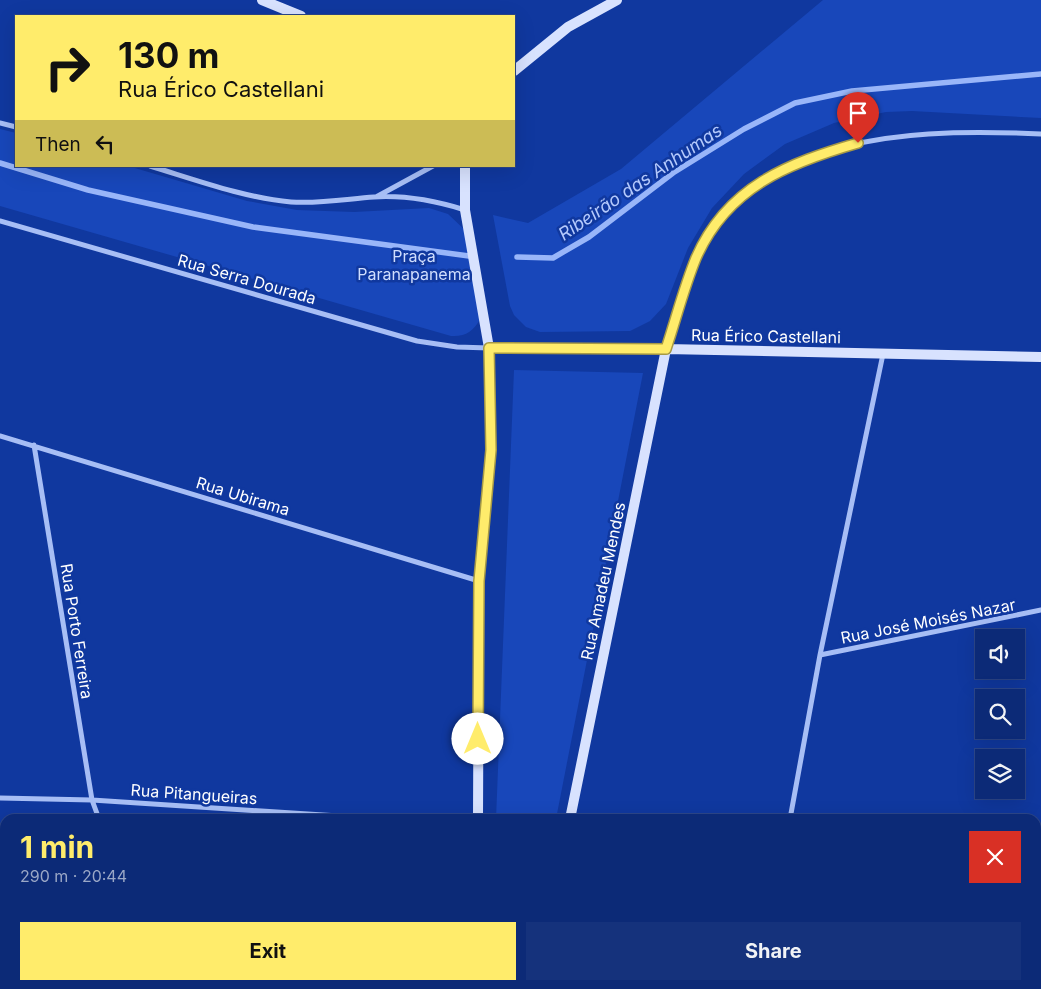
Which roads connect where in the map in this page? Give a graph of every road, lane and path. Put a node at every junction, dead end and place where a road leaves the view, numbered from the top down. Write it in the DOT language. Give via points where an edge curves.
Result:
graph roads {
  1 [pos="262,0"];
  2 [pos="617,0"];
  3 [pos="299,15"];
  4 [pos="515,70"];
  5 [pos="0,123"];
  6 [pos="15,128"];
  7 [pos="1041,134"];
  8 [pos="153,167"];
  9 [pos="431,167"];
  10 [pos="465,167"];
  11 [pos="376,197"];
  12 [pos="465,210"];
  13 [pos="0,221"];
  14 [pos="489,348"];
  15 [pos="666,349"];
  16 [pos="883,354"];
  17 [pos="1041,358"];
  18 [pos="0,436"];
  19 [pos="34,445"];
  20 [pos="479,581"];
  21 [pos="1041,610"];
  22 [pos="820,655"];
  23 [pos="0,798"];
  24 [pos="92,800"];
  25 [pos="98,814"];
  26 [pos="309,814"];
  27 [pos="478,814"];
  28 [pos="571,814"];
  29 [pos="791,814"];
  1 -- 3 [label="street"];
  2 -- 4 [label="street" via="568,28"];
  5 -- 6 [label="street"];
  7 -- 15 [label="street" via="931,134 858,143 817,154 770,175 730,206 712,230 696,258"];
  8 -- 11 [label="street" via="227,189 290,202"];
  9 -- 11 [label="street"];
  10 -- 12 [label="street"];
  11 -- 12 [label="street" via="433,201"];
  12 -- 14 [label="street"];
  13 -- 14 [label="street, Rua Serra Dourada" via="418,341 457,348"];
  14 -- 15 [label="street, Rua Érico Castellani"];
  14 -- 20 [label="street" via="491,450"];
  15 -- 16 [label="street, Rua Érico Castellani"];
  15 -- 28 [label="street, Rua Amadeu Mendes"];
  16 -- 17 [label="street, Rua Érico Castellani"];
  16 -- 22 [label="street"];
  18 -- 19 [label="street, Rua Ubirama"];
  19 -- 20 [label="street, Rua Ubirama"];
  19 -- 24 [label="street, Rua Porto Ferreira"];
  20 -- 27 [label="street"];
  21 -- 22 [label="street, Rua José Moisés Nazar"];
  22 -- 29 [label="street"];
  23 -- 24 [label="street, Rua Pitangueiras"];
  24 -- 25 [label="street, Rua Porto Ferreira"];
  24 -- 26 [label="street, Rua Pitangueiras"];
}
